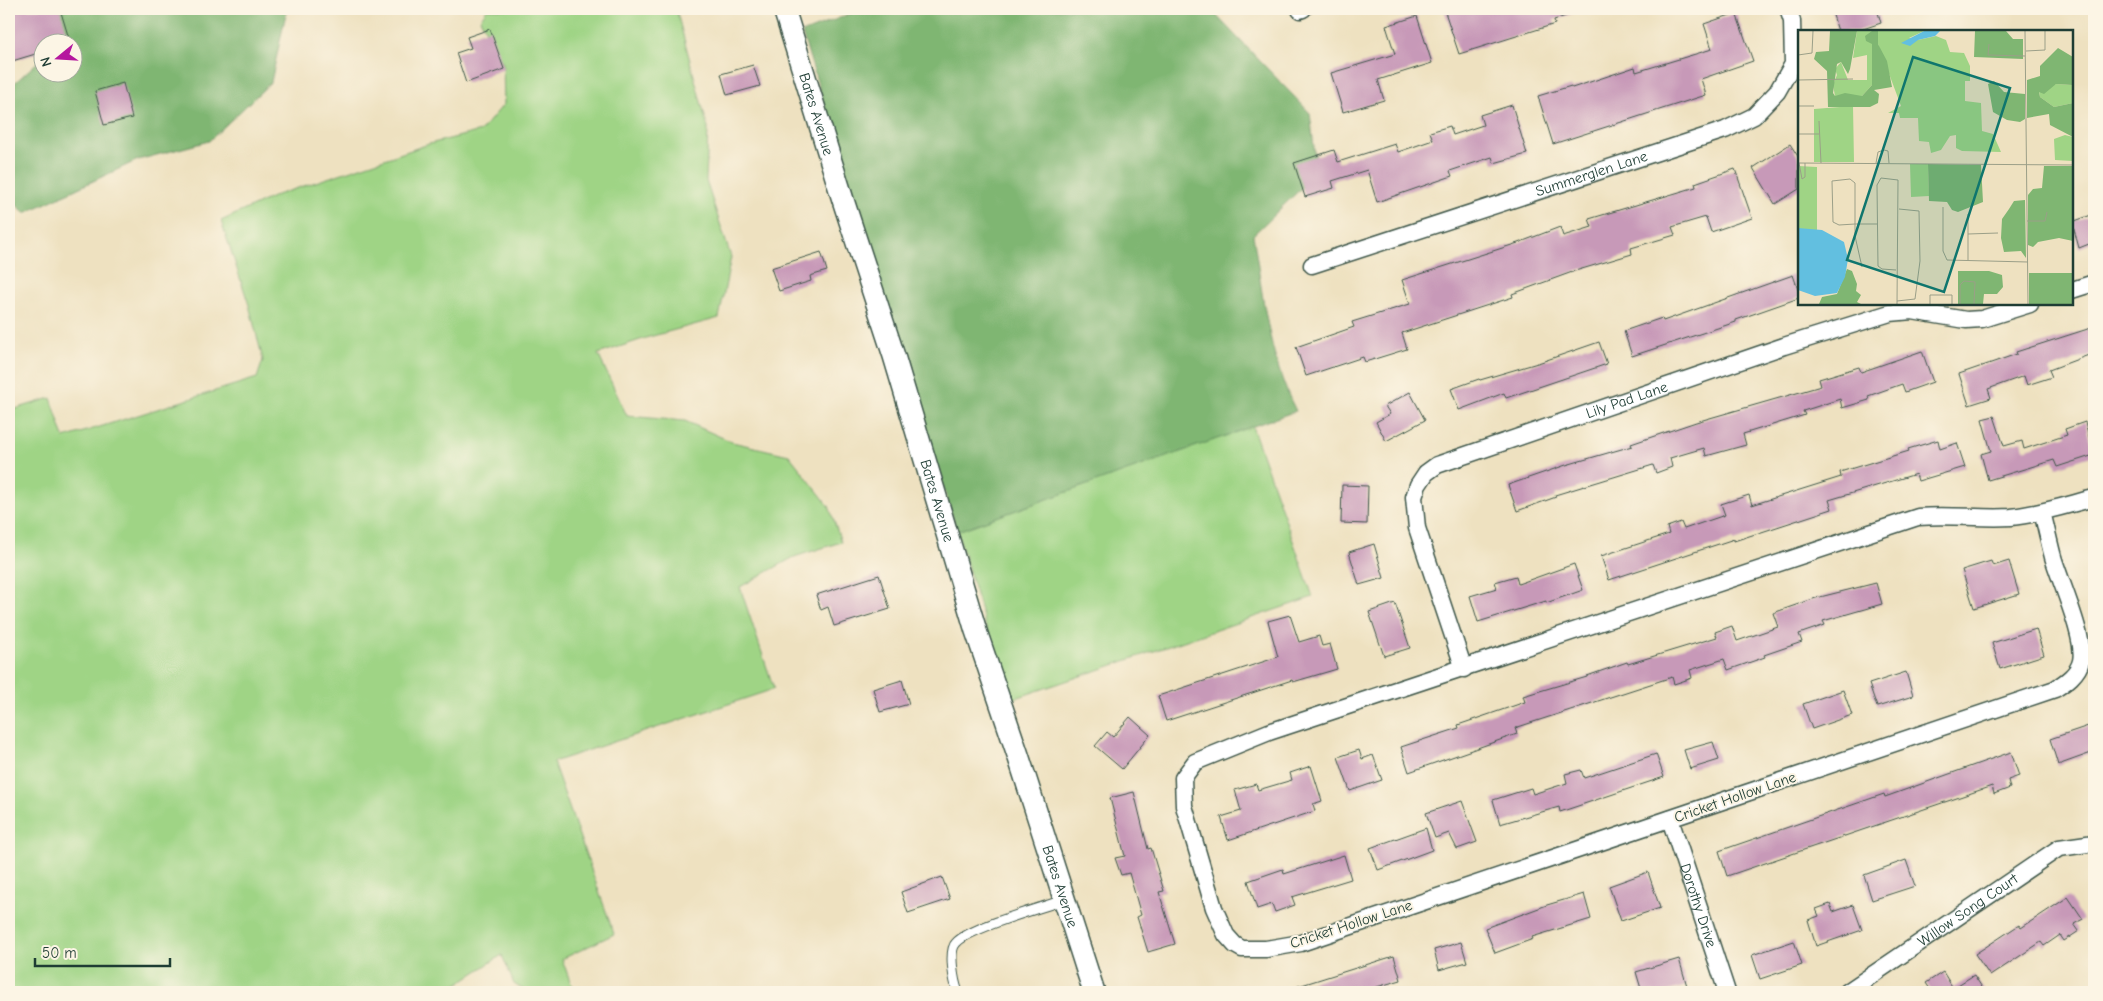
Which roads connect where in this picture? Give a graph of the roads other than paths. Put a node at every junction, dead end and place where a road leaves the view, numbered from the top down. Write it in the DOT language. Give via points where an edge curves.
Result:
graph roads {
  1 [pos="784,9"];
  2 [pos="1788,9"];
  3 [pos="1312,265"];
  4 [pos="2094,283"];
  5 [pos="2073,290"];
  6 [pos="2027,305"];
  7 [pos="2094,498"];
  8 [pos="2042,512"];
  9 [pos="1464,669"];
  10 [pos="1670,819"];
  11 [pos="2094,843"];
  12 [pos="1065,900"];
  13 [pos="958,992"];
  14 [pos="1094,992"];
  15 [pos="1727,992"];
  16 [pos="1847,992"];
  1 -- 12 [label="street, Bates Avenue" via="894,356 976,631"];
  2 -- 3 [label="street, Summerglen Lane" via="1792,21 1793,64 1777,92 1754,116 1724,130"];
  4 -- 5 [label="street"];
  6 -- 9 [label="street, Lily Pad Lane" via="1982,319 1966,320 1912,311 1890,313 1437,465 1426,473 1414,497 1417,528"];
  7 -- 8 [label="street, Cricket Hollow Lane"];
  8 -- 9 [label="street, Cricket Hollow Lane" via="2010,517 1918,517"];
  8 -- 10 [label="street, Cricket Hollow Lane" via="2052,556 2081,644 2081,660 2068,680 2055,689"];
  9 -- 10 [label="street, Cricket Hollow Lane" via="1268,732 1215,752 1195,762 1188,770 1183,778 1184,806 1190,830 1214,908 1226,935 1235,945 1242,949 1266,949 1301,943"];
  10 -- 15 [label="street, Dorothy Drive"];
  11 -- 16 [label="street, Willow Song Court" via="2059,848"];
  12 -- 13 [label="lane" via="990,925 956,943 952,951"];
  12 -- 14 [label="street, Bates Avenue"];
}
